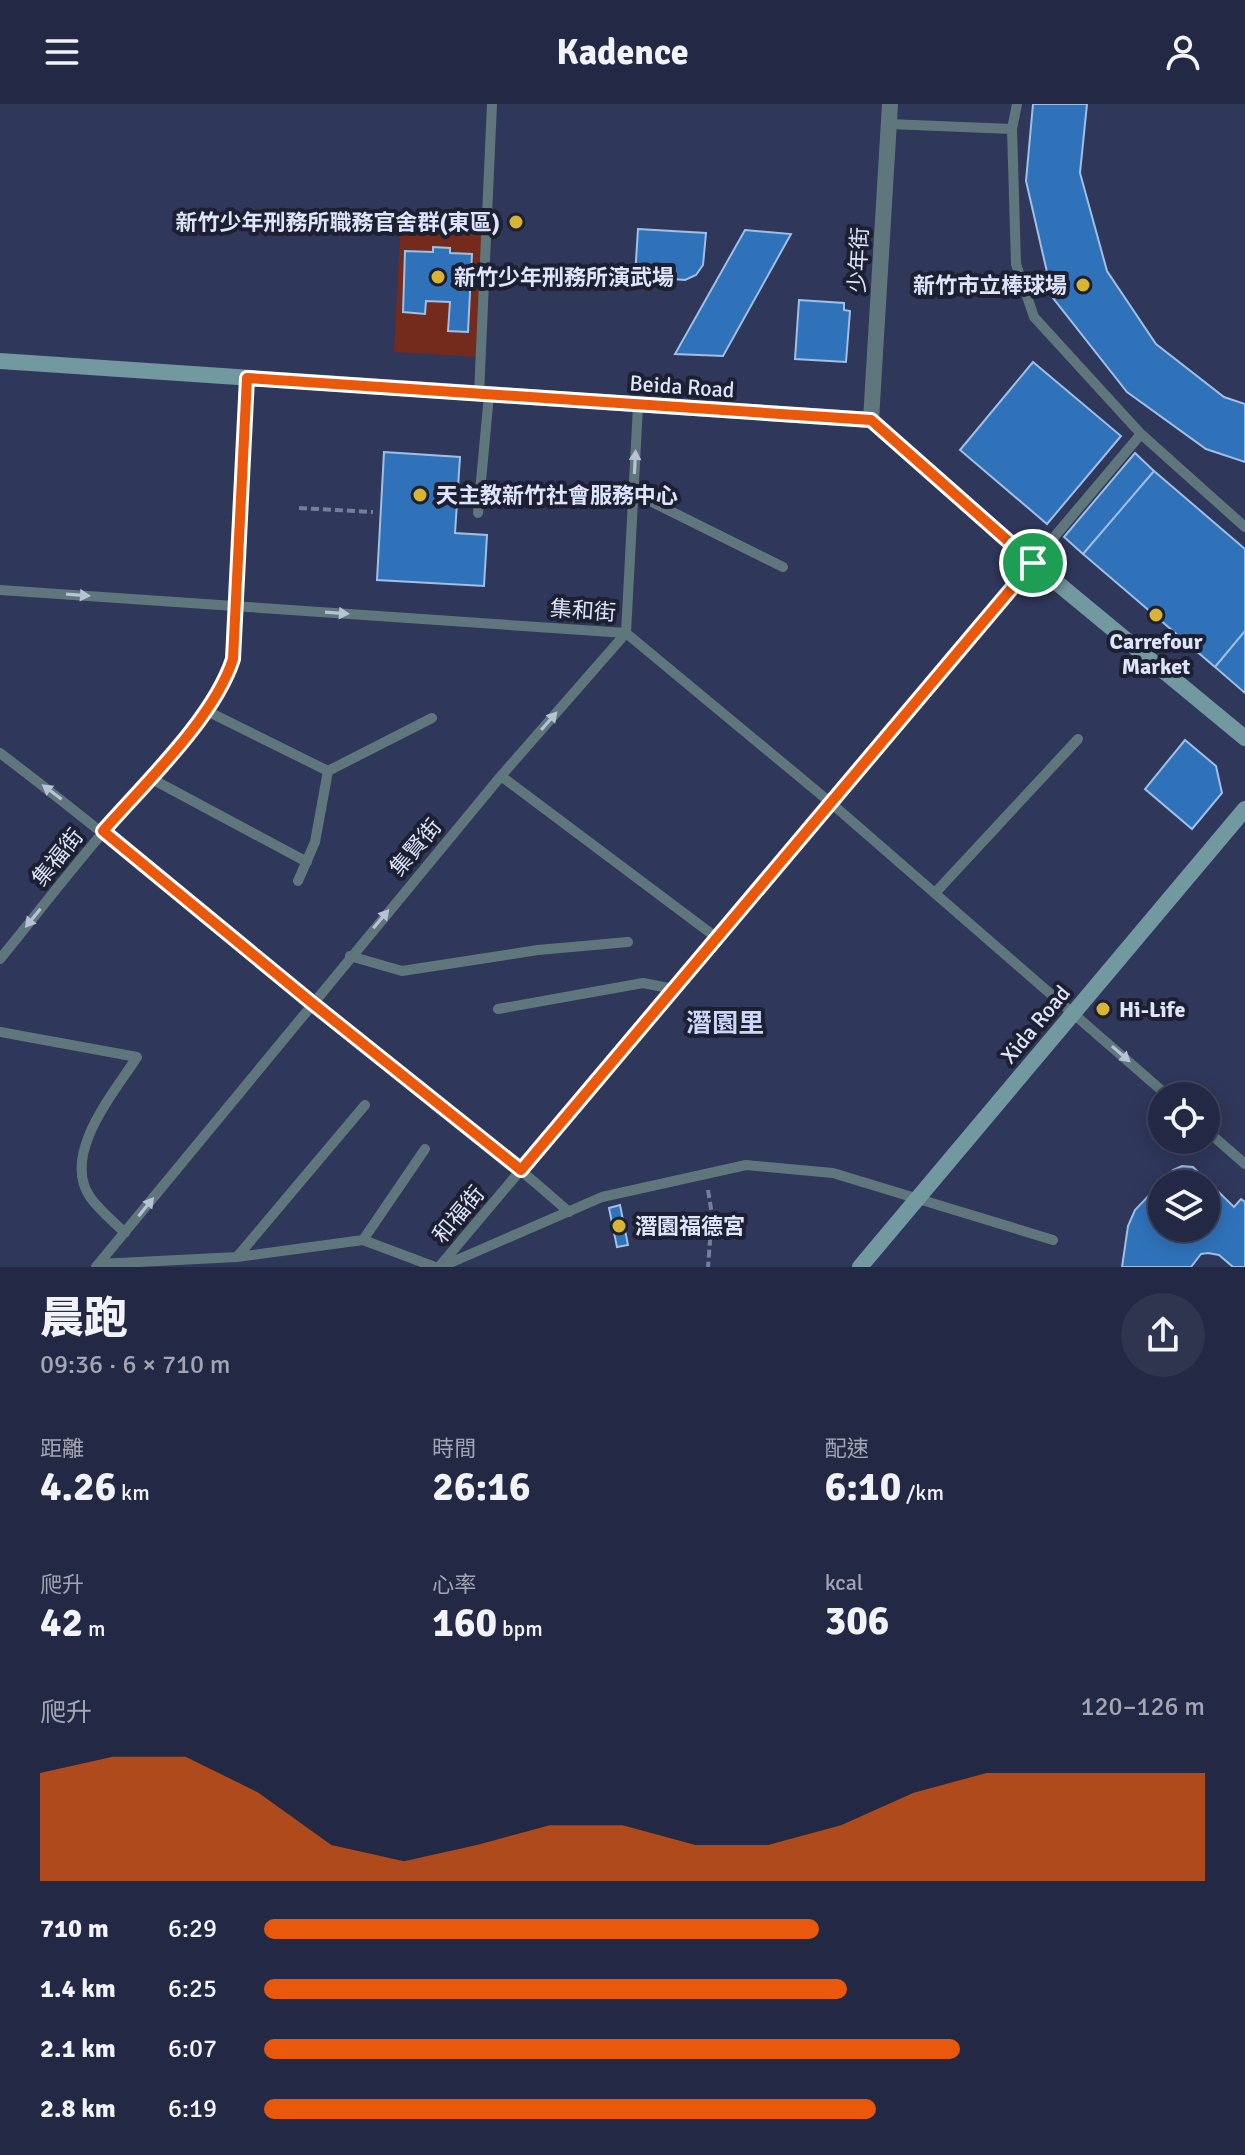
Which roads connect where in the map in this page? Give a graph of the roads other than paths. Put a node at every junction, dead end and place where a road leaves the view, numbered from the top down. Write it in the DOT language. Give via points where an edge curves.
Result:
graph roads {
  1 [pos="492,104"];
  2 [pos="889,104"];
  3 [pos="1017,104"];
  4 [pos="889,124"];
  5 [pos="1012,129"];
  6 [pos="0,361"];
  7 [pos="247,378"];
  8 [pos="484,394"];
  9 [pos="638,406"];
  10 [pos="871,420"];
  11 [pos="1141,434"];
  12 [pos="634,493"];
  13 [pos="478,513"];
  14 [pos="1245,527"];
  15 [pos="1033,563"];
  16 [pos="783,567"];
  17 [pos="0,590"];
  18 [pos="235,606"];
  19 [pos="626,633"];
  20 [pos="207,711"];
  21 [pos="432,718"];
  22 [pos="1245,738"];
  23 [pos="1078,739"];
  24 [pos="0,753"];
  25 [pos="328,771"];
  26 [pos="501,776"];
  27 [pos="150,778"];
  28 [pos="831,803"];
  29 [pos="1245,809"];
  30 [pos="103,831"];
  31 [pos="307,862"];
  32 [pos="298,881"];
  33 [pos="935,893"];
  34 [pos="717,938"];
  35 [pos="628,942"];
  36 [pos="350,956"];
  37 [pos="0,959"];
  38 [pos="674,989"];
  39 [pos="312,1003"];
  40 [pos="498,1009"];
  41 [pos="1073,1013"];
  42 [pos="0,1032"];
  43 [pos="1152,1082"];
  44 [pos="365,1105"];
  45 [pos="1220,1142"];
  46 [pos="425,1149"];
  47 [pos="1245,1164"];
  48 [pos="521,1170"];
  49 [pos="917,1199"];
  50 [pos="569,1212"];
  51 [pos="125,1233"];
  52 [pos="363,1240"];
  53 [pos="1053,1240"];
  54 [pos="237,1257"];
  55 [pos="97,1265"];
  56 [pos="438,1267"];
  57 [pos="860,1267"];
  1 -- 8 [label="lane"];
  2 -- 4 [label="street, 少年街"];
  3 -- 5 [label="lane"];
  4 -- 5 [label="lane"];
  4 -- 10 [label="street, 少年街"];
  5 -- 11 [label="lane" via="1016,264 1034,317"];
  6 -- 7 [label="street, Beida Road"];
  7 -- 8 [label="street, Beida Road"];
  7 -- 18 [label="lane, 集福街"];
  8 -- 9 [label="street, Beida Road"];
  8 -- 13 [label="lane"];
  9 -- 10 [label="street, Beida Road"];
  12 -- 9 [label="lane, one-way"];
  10 -- 15 [label="street"];
  11 -- 14 [label="lane"];
  11 -- 15 [label="lane, 和福街"];
  12 -- 16 [label="lane"];
  12 -- 19 [label="lane"];
  15 -- 22 [label="street"];
  15 -- 28 [label="lane, 和福街"];
  17 -- 18 [label="lane, 集和街, one-way"];
  18 -- 19 [label="lane, 集和街, one-way"];
  18 -- 20 [label="lane, 集福街" via="233,659"];
  26 -- 19 [label="lane, 集賢街, one-way"];
  19 -- 28 [label="lane, 集和街"];
  20 -- 25 [label="lane"];
  20 -- 27 [label="lane, 集福街"];
  21 -- 25 [label="lane"];
  23 -- 33 [label="lane"];
  30 -- 24 [label="lane, one-way"];
  25 -- 31 [label="lane"];
  26 -- 34 [label="lane"];
  36 -- 26 [label="lane, 集賢街, one-way"];
  27 -- 30 [label="lane, 集福街"];
  27 -- 31 [label="lane"];
  28 -- 33 [label="lane, 集和街"];
  28 -- 34 [label="lane, 和福街"];
  29 -- 41 [label="street, Xida Road"];
  30 -- 37 [label="lane, 集福街, one-way"];
  30 -- 39 [label="lane"];
  31 -- 32 [label="lane"];
  33 -- 41 [label="lane, 集和街"];
  34 -- 38 [label="lane, 和福街"];
  35 -- 36 [label="lane" via="402,971"];
  36 -- 39 [label="lane, 集賢街"];
  38 -- 40 [label="lane" via="643,983"];
  38 -- 48 [label="lane, 和福街"];
  39 -- 48 [label="lane"];
  51 -- 39 [label="lane, 集賢街, one-way"];
  41 -- 43 [label="lane, 集和街, one-way"];
  41 -- 49 [label="street, Xida Road"];
  42 -- 51 [label="lane" via="137,1057 90,1131 80,1167 89,1196"];
  44 -- 54 [label="lane"];
  45 -- 47 [label="lane"];
  46 -- 52 [label="lane"];
  48 -- 50 [label="lane"];
  48 -- 56 [label="lane, 和福街"];
  49 -- 50 [label="lane" via="833,1173 746,1165 602,1197"];
  49 -- 53 [label="lane"];
  49 -- 57 [label="street, Xida Road"];
  50 -- 56 [label="lane"];
  51 -- 55 [label="lane, 集賢街"];
  52 -- 54 [label="lane"];
  52 -- 56 [label="lane"];
  54 -- 55 [label="lane"];
}
